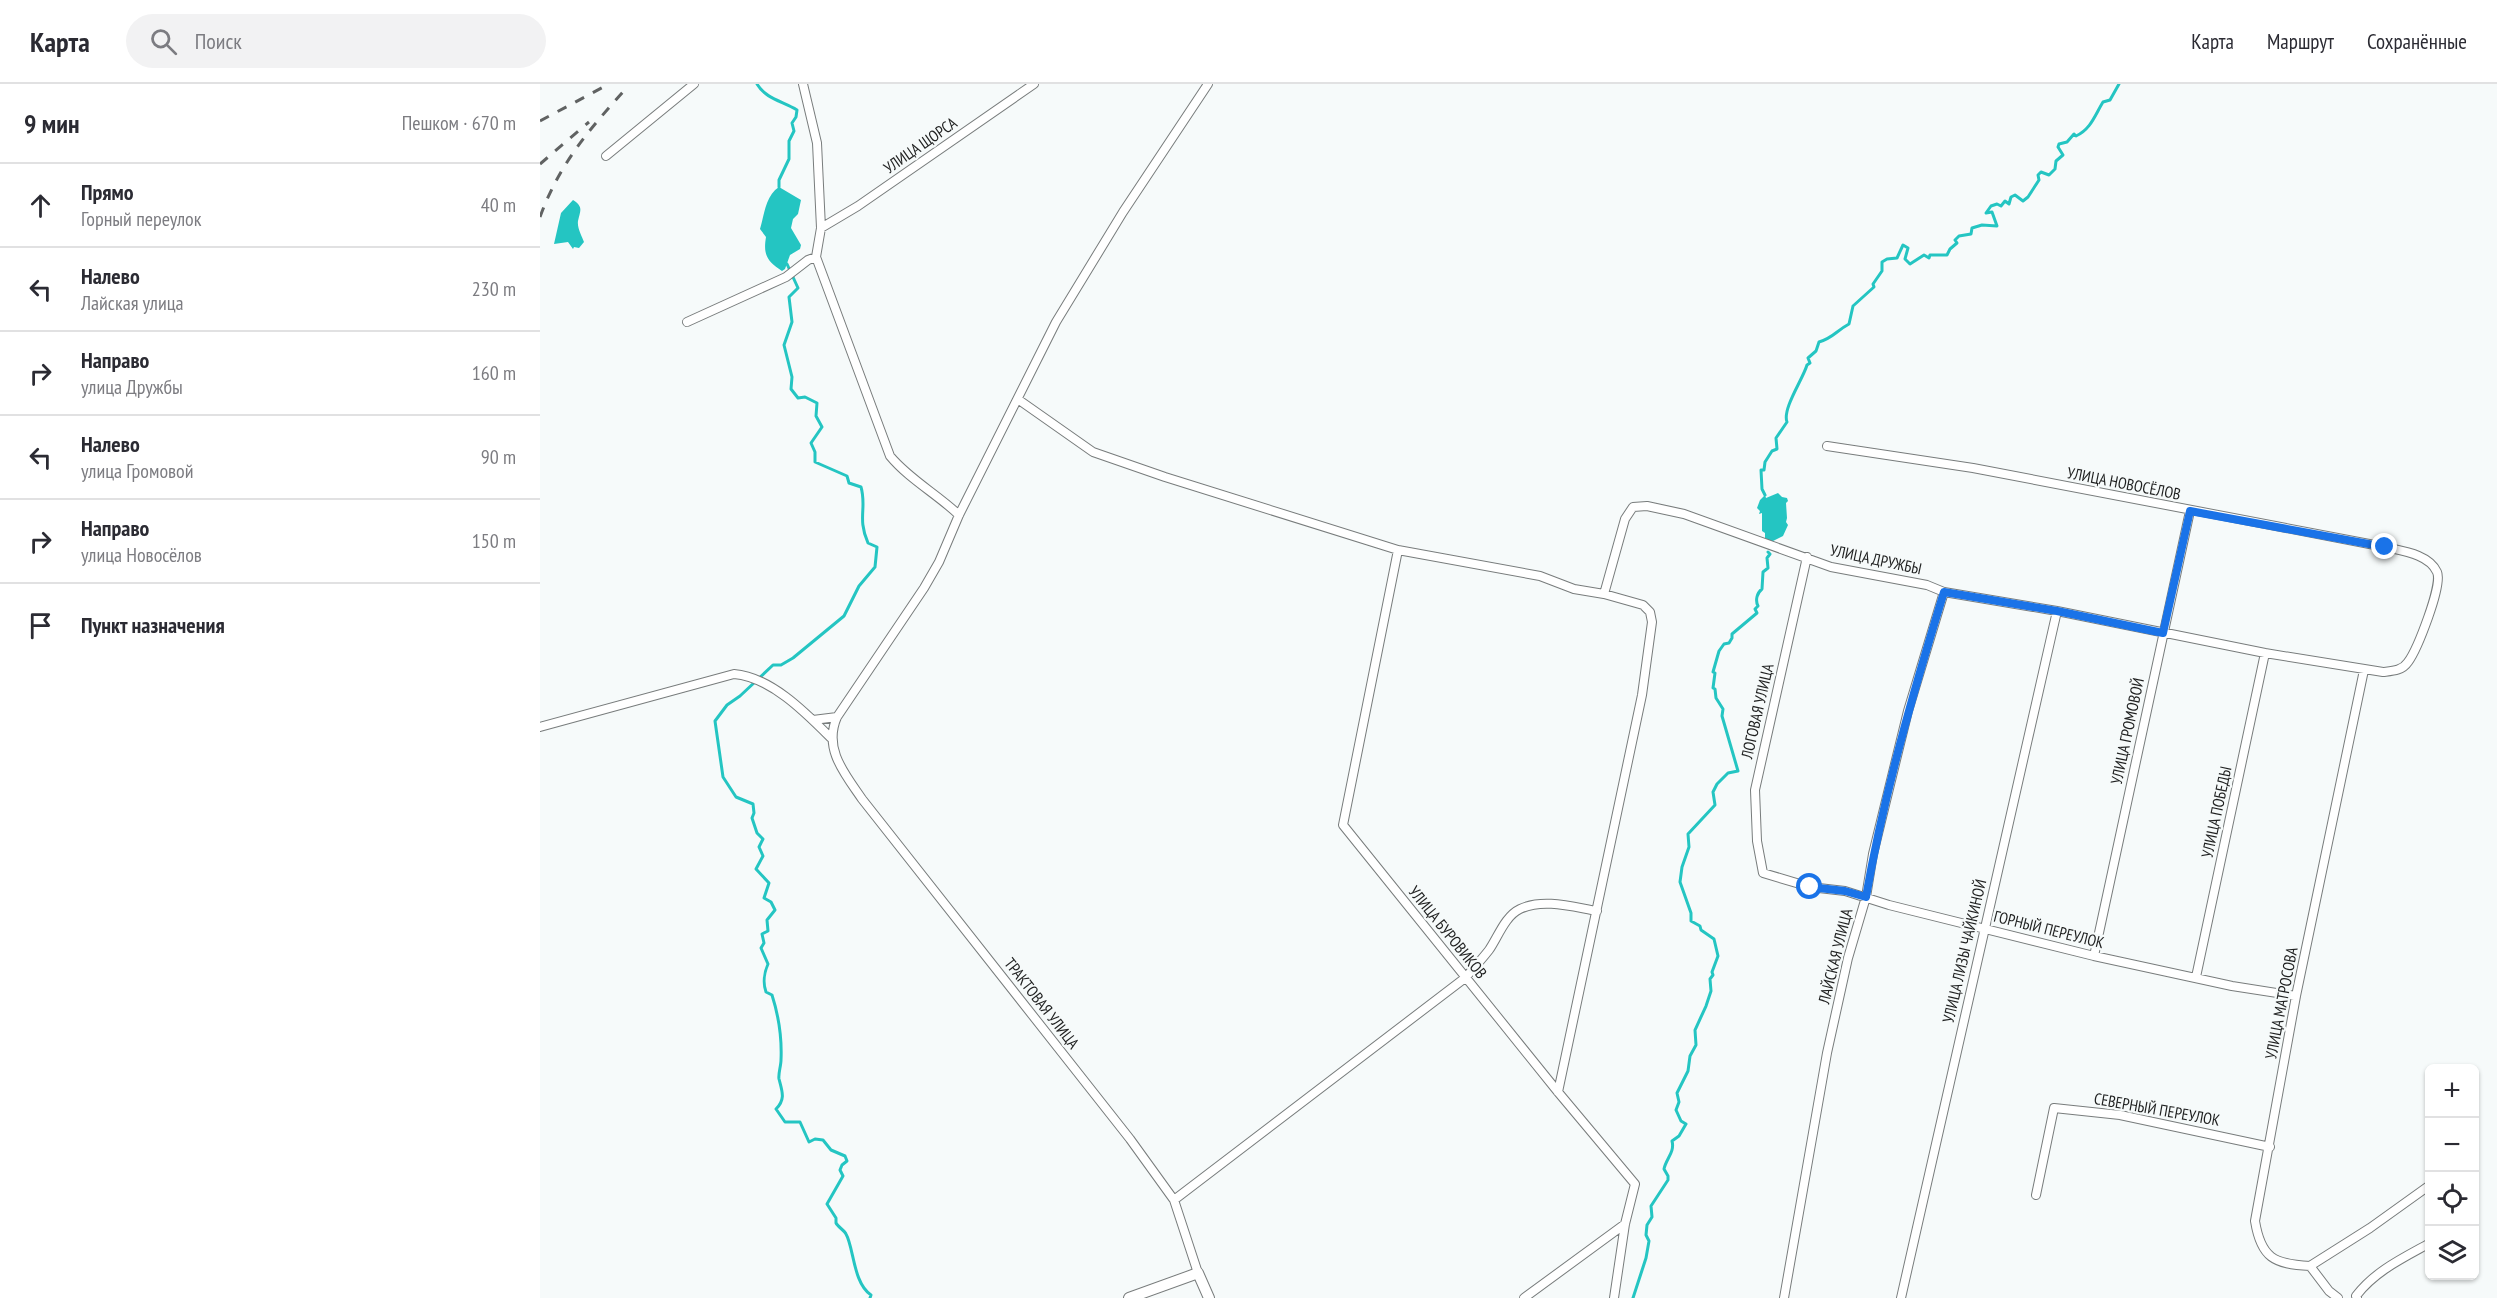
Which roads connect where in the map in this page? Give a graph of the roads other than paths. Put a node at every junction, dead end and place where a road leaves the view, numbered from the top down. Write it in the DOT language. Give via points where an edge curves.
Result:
graph roads {
  1 [pos="694,84"];
  2 [pos="803,84"];
  3 [pos="1034,84"];
  4 [pos="1208,84"];
  5 [pos="606,156"];
  6 [pos="821,228"];
  7 [pos="816,257"];
  8 [pos="687,322"];
  9 [pos="1019,400"];
  10 [pos="1827,446"];
  11 [pos="2190,511"];
  12 [pos="959,515"];
  13 [pos="1398,550"];
  14 [pos="1807,557"];
  15 [pos="1944,592"];
  16 [pos="1604,594"];
  17 [pos="2057,611"];
  18 [pos="2163,633"];
  19 [pos="2265,653"];
  20 [pos="2364,670"];
  21 [pos="837,717"];
  22 [pos="813,720"];
  23 [pos="540,727"];
  24 [pos="831,738"];
  25 [pos="1763,873"];
  26 [pos="1866,897"];
  27 [pos="1597,911"];
  28 [pos="1984,929"];
  29 [pos="2094,956"];
  30 [pos="2196,977"];
  31 [pos="1465,978"];
  32 [pos="2296,996"];
  33 [pos="1558,1092"];
  34 [pos="2270,1147"];
  35 [pos="2425,1189"];
  36 [pos="2036,1195"];
  37 [pos="1174,1200"];
  38 [pos="1625,1224"];
  39 [pos="2425,1246"];
  40 [pos="2310,1266"];
  41 [pos="1198,1273"];
  42 [pos="2355,1297"];
  43 [pos="1129,1298"];
  44 [pos="1209,1298"];
  45 [pos="1524,1298"];
  46 [pos="1614,1298"];
  47 [pos="1784,1298"];
  48 [pos="1901,1298"];
  49 [pos="2338,1298"];
  1 -- 5 [label="street"];
  2 -- 6 [label="street" via="817,143"];
  3 -- 6 [label="street, УЛИЦА ЩОРСА"];
  4 -- 9 [label="street" via="1056,322"];
  6 -- 7 [label="street"];
  7 -- 8 [label="street" via="786,277"];
  7 -- 12 [label="street" via="890,456"];
  9 -- 12 [label="street"];
  9 -- 13 [label="street" via="1093,452"];
  10 -- 11 [label="street, УЛИЦА НОВОСЁЛОВ" via="1973,468"];
  11 -- 18 [label="street, УЛИЦА ГРОМОВОЙ"];
  11 -- 20 [label="street, УЛИЦА НОВОСЁЛОВ" via="2385,547 2430,562 2439,573 2438,588 2407,663 2397,671"];
  12 -- 21 [label="street" via="924,588"];
  13 -- 16 [label="street" via="1540,576 1574,589"];
  13 -- 31 [label="street, УЛИЦА БУРОВИКОВ" via="1343,825"];
  14 -- 15 [label="street, УЛИЦА ДРУЖБЫ" via="1831,567 1927,585"];
  14 -- 16 [label="street, УЛИЦА ДРУЖБЫ" via="1684,514 1633,507 1625,519"];
  14 -- 25 [label="street, ЛОГОВАЯ УЛИЦА" via="1755,790"];
  15 -- 17 [label="street, УЛИЦА ДРУЖБЫ"];
  15 -- 26 [label="street, ЛАЙСКАЯ УЛИЦА" via="1908,711"];
  16 -- 27 [label="street" via="1643,605 1652,622 1642,695"];
  17 -- 18 [label="street, УЛИЦА ДРУЖБЫ"];
  17 -- 28 [label="street, УЛИЦА ЛИЗЫ ЧАЙКИНОЙ"];
  18 -- 19 [label="street, УЛИЦА ДРУЖБЫ"];
  18 -- 29 [label="street, УЛИЦА ГРОМОВОЙ"];
  19 -- 20 [label="street, УЛИЦА ДРУЖБЫ"];
  19 -- 30 [label="street, УЛИЦА ПОБЕДЫ"];
  20 -- 32 [label="street, УЛИЦА МАТРОСОВА"];
  21 -- 22 [label="street"];
  21 -- 24 [label="street"];
  22 -- 23 [label="street" via="774,690 747,675 735,674"];
  22 -- 24 [label="street"];
  24 -- 37 [label="street, ТРАКТОВАЯ УЛИЦА" via="838,762 862,799"];
  25 -- 26 [label="street, ГОРНЫЙ ПЕРЕУЛОК"];
  26 -- 28 [label="street, ГОРНЫЙ ПЕРЕУЛОК"];
  26 -- 47 [label="street, ЛАЙСКАЯ УЛИЦА" via="1827,1053"];
  27 -- 31 [label="street" via="1554,904 1535,904 1518,910"];
  27 -- 33 [label="street"];
  28 -- 29 [label="street, ГОРНЫЙ ПЕРЕУЛОК"];
  28 -- 48 [label="street, УЛИЦА ЛИЗЫ ЧАЙКИНОЙ"];
  29 -- 30 [label="street, ГОРНЫЙ ПЕРЕУЛОК"];
  30 -- 32 [label="street, ГОРНЫЙ ПЕРЕУЛОК"];
  31 -- 33 [label="street, УЛИЦА БУРОВИКОВ"];
  31 -- 37 [label="street"];
  32 -- 34 [label="street, УЛИЦА МАТРОСОВА"];
  33 -- 38 [label="street, УЛИЦА БУРОВИКОВ" via="1635,1184"];
  34 -- 36 [label="street, СЕВЕРНЫЙ ПЕРЕУЛОК" via="2120,1115 2054,1108"];
  34 -- 40 [label="street, УЛИЦА МАТРОСОВА" via="2255,1221 2262,1248 2277,1261"];
  35 -- 40 [label="street"];
  37 -- 41 [label="street, ТРАКТОВАЯ УЛИЦА"];
  38 -- 45 [label="street"];
  38 -- 46 [label="street, УЛИЦА БУРОВИКОВ"];
  39 -- 42 [label="street" via="2374,1276"];
  40 -- 49 [label="street"];
  41 -- 43 [label="street"];
  41 -- 44 [label="street, ТРАКТОВАЯ УЛИЦА"];
}
